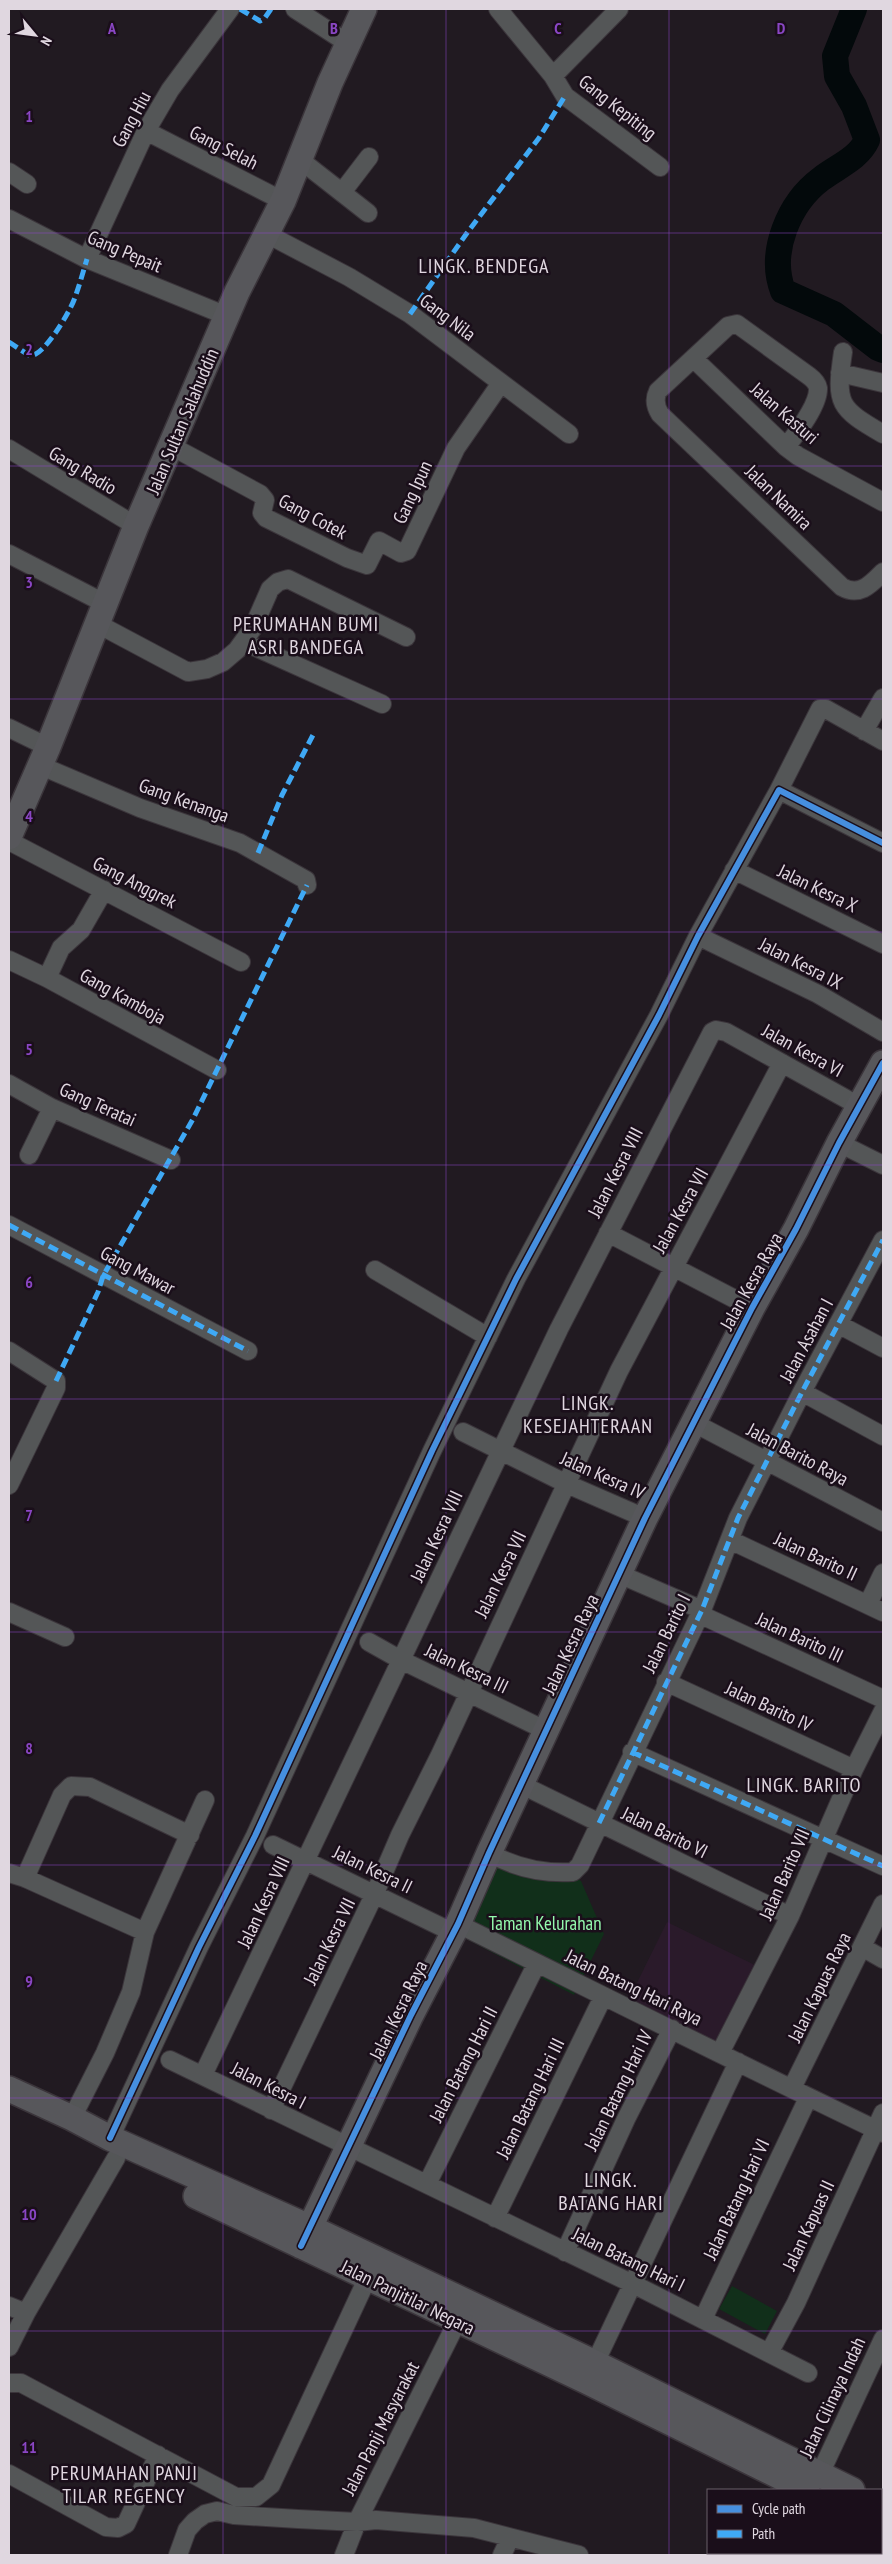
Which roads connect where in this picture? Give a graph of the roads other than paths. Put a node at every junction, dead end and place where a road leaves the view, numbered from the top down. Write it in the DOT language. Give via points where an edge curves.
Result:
graph roads {
  1 [pos="230,9"];
  2 [pos="295,9"];
  3 [pos="364,9"];
  4 [pos="498,9"];
  5 [pos="620,9"];
  6 [pos="349,44"];
  7 [pos="553,76"];
  8 [pos="146,131"];
  9 [pos="369,157"];
  10 [pos="299,159"];
  11 [pos="660,167"];
  12 [pos="9,172"];
  13 [pos="27,184"];
  14 [pos="343,191"];
  15 [pos="283,201"];
  16 [pos="368,213"];
  17 [pos="9,219"];
  18 [pos="267,234"];
  19 [pos="87,259"];
  20 [pos="227,316"];
  21 [pos="843,352"];
  22 [pos="694,359"];
  23 [pos="840,373"];
  24 [pos="501,382"];
  25 [pos="883,383"];
  26 [pos="569,434"];
  27 [pos="883,434"];
  28 [pos="171,446"];
  29 [pos="786,447"];
  30 [pos="9,450"];
  31 [pos="883,502"];
  32 [pos="136,526"];
  33 [pos="9,554"];
  34 [pos="347,558"];
  35 [pos="883,572"];
  36 [pos="100,613"];
  37 [pos="406,637"];
  38 [pos="244,642"];
  39 [pos="883,698"];
  40 [pos="382,704"];
  41 [pos="9,728"];
  42 [pos="864,731"];
  43 [pos="883,742"];
  44 [pos="43,756"];
  45 [pos="785,793"];
  46 [pos="12,823"];
  47 [pos="9,841"];
  48 [pos="883,844"];
  49 [pos="734,870"];
  50 [pos="307,885"];
  51 [pos="104,890"];
  52 [pos="698,936"];
  53 [pos="883,944"];
  54 [pos="9,960"];
  55 [pos="241,962"];
  56 [pos="47,978"];
  57 [pos="726,1032"];
  58 [pos="883,1032"];
  59 [pos="782,1063"];
  60 [pos="883,1063"];
  61 [pos="217,1070"];
  62 [pos="9,1084"];
  63 [pos="859,1106"];
  64 [pos="52,1108"];
  65 [pos="839,1143"];
  66 [pos="29,1155"];
  67 [pos="171,1160"];
  68 [pos="883,1165"];
  69 [pos="9,1225"];
  70 [pos="608,1233"];
  71 [pos="883,1240"];
  72 [pos="879,1259"];
  73 [pos="673,1266"];
  74 [pos="376,1270"];
  75 [pos="752,1308"];
  76 [pos="838,1324"];
  77 [pos="488,1337"];
  78 [pos="883,1348"];
  79 [pos="9,1351"];
  80 [pos="248,1351"];
  81 [pos="802,1392"];
  82 [pos="694,1424"];
  83 [pos="463,1432"];
  84 [pos="883,1436"];
  85 [pos="500,1450"];
  86 [pos="767,1460"];
  87 [pos="567,1484"];
  88 [pos="9,1485"];
  89 [pos="645,1518"];
  90 [pos="883,1522"];
  91 [pos="730,1540"];
  92 [pos="883,1573"];
  93 [pos="619,1574"];
  94 [pos="876,1608"];
  95 [pos="9,1612"];
  96 [pos="700,1612"];
  97 [pos="64,1637"];
  98 [pos="369,1642"];
  99 [pos="401,1660"];
  100 [pos="666,1682"];
  101 [pos="469,1692"];
  102 [pos="883,1699"];
  103 [pos="883,1711"];
  104 [pos="547,1731"];
  105 [pos="632,1752"];
  106 [pos="854,1769"];
  107 [pos="522,1785"];
  108 [pos="205,1800"];
  109 [pos="599,1823"];
  110 [pos="190,1835"];
  111 [pos="823,1837"];
  112 [pos="273,1845"];
  113 [pos="489,1853"];
  114 [pos="306,1861"];
  115 [pos="883,1866"];
  116 [pos="17,1876"];
  117 [pos="375,1893"];
  118 [pos="881,1912"];
  119 [pos="790,1916"];
  120 [pos="456,1929"];
  121 [pos="144,1932"];
  122 [pos="862,1947"];
  123 [pos="883,1959"];
  124 [pos="537,1963"];
  125 [pos="603,1997"];
  126 [pos="672,2029"];
  127 [pos="720,2053"];
  128 [pos="170,2060"];
  129 [pos="738,2062"];
  130 [pos="203,2075"];
  131 [pos="792,2088"];
  132 [pos="9,2089"];
  133 [pos="808,2098"];
  134 [pos="9,2107"];
  135 [pos="271,2110"];
  136 [pos="883,2113"];
  137 [pos="72,2118"];
  138 [pos="880,2131"];
  139 [pos="113,2148"];
  140 [pos="348,2148"];
  141 [pos="427,2184"];
  142 [pos="495,2218"];
  143 [pos="305,2237"];
  144 [pos="564,2252"];
  145 [pos="368,2277"];
  146 [pos="633,2284"];
  147 [pos="9,2306"];
  148 [pos="26,2313"];
  149 [pos="703,2319"];
  150 [pos="457,2322"];
  151 [pos="883,2339"];
  152 [pos="9,2347"];
  153 [pos="769,2353"];
  154 [pos="595,2363"];
  155 [pos="808,2373"];
  156 [pos="9,2383"];
  157 [pos="158,2455"];
  158 [pos="9,2474"];
  159 [pos="800,2480"];
  160 [pos="847,2489"];
  161 [pos="357,2522"];
  162 [pos="510,2538"];
  163 [pos="178,2555"];
  164 [pos="344,2555"];
  165 [pos="502,2555"];
  166 [pos="579,2555"];
  1 -- 8 [label="street, Gang Hiu" via="170,90"];
  2 -- 6 [label="street"];
  3 -- 6 [label="main road, Jalan Sultan Salahuddin"];
  4 -- 7 [label="street, Gang Kepiting"];
  5 -- 7 [label="street, Gang Kepiting"];
  6 -- 10 [label="main road, Jalan Sultan Salahuddin"];
  7 -- 11 [label="street, Gang Kepiting" via="565,96"];
  8 -- 15 [label="street, Gang Selah"];
  8 -- 19 [label="street, Gang Hiu"];
  9 -- 14 [label="street"];
  10 -- 14 [label="street"];
  10 -- 15 [label="main road, Jalan Sultan Salahuddin"];
  12 -- 13 [label="street"];
  14 -- 16 [label="street"];
  15 -- 18 [label="main road, Jalan Sultan Salahuddin"];
  17 -- 19 [label="street, Gang Pepait"];
  18 -- 20 [label="main road, Jalan Sultan Salahuddin"];
  18 -- 24 [label="street, Gang Nila" via="349,277 410,314"];
  19 -- 20 [label="street, Gang Pepait"];
  20 -- 28 [label="main road, Jalan Sultan Salahuddin"];
  21 -- 23 [label="street"];
  22 -- 29 [label="street, Jalan Kasturi"];
  22 -- 29 [label="street" via="728,326 737,324 809,376 818,387 816,400"];
  22 -- 35 [label="street, Jalan Namira" via="658,391 655,402 660,414 842,587 862,590"];
  23 -- 25 [label="street"];
  23 -- 27 [label="street" via="844,407"];
  24 -- 26 [label="street, Gang Nila"];
  24 -- 34 [label="street, Gang Ipun" via="456,448 406,552 401,553 381,540 377,542 367,565"];
  28 -- 32 [label="main road, Jalan Sultan Salahuddin"];
  28 -- 34 [label="street, Gang Cotek" via="260,494 265,500 262,513 266,518"];
  29 -- 31 [label="street, Jalan Kasturi"];
  30 -- 32 [label="street, Gang Radio"];
  32 -- 36 [label="main road, Jalan Sultan Salahuddin"];
  33 -- 36 [label="street"];
  36 -- 38 [label="street" via="188,672 223,662"];
  36 -- 44 [label="main road, Jalan Sultan Salahuddin"];
  37 -- 38 [label="street" via="288,579 270,589"];
  38 -- 40 [label="street"];
  39 -- 42 [label="street"];
  41 -- 44 [label="street, Gang Kenanga"];
  42 -- 43 [label="street"];
  42 -- 45 [label="street" via="826,709 820,709"];
  44 -- 46 [label="main road, Jalan Sultan Salahuddin"];
  44 -- 50 [label="street, Gang Kenanga" via="140,808 240,843 293,871 306,880"];
  45 -- 48 [label="street"];
  45 -- 49 [label="street"];
  47 -- 51 [label="street, Gang Anggrek"];
  49 -- 52 [label="street"];
  49 -- 53 [label="street, Jalan Kesra X"];
  51 -- 55 [label="street, Gang Anggrek"];
  51 -- 56 [label="street" via="81,930 61,948"];
  52 -- 58 [label="street, Jalan Kesra IX" via="818,994"];
  52 -- 77 [label="street"];
  54 -- 56 [label="street, Gang Kamboja"];
  56 -- 61 [label="street, Gang Kamboja"];
  57 -- 59 [label="street, Jalan Kesra VI"];
  57 -- 70 [label="street, Jalan Kesra VIII" via="712,1032"];
  59 -- 63 [label="street, Jalan Kesra VI"];
  59 -- 73 [label="street, Jalan Kesra VII"];
  60 -- 63 [label="main road, Jalan Kesra Raya"];
  62 -- 64 [label="street, Gang Teratai"];
  63 -- 65 [label="main road, Jalan Kesra Raya"];
  64 -- 66 [label="street"];
  64 -- 67 [label="street, Gang Teratai"];
  65 -- 68 [label="street"];
  65 -- 75 [label="main road, Jalan Kesra Raya"];
  69 -- 80 [label="street, Gang Mawar"];
  70 -- 73 [label="street"];
  70 -- 85 [label="street, Jalan Kesra VIII"];
  71 -- 72 [label="street, Jalan Asahan I"];
  72 -- 76 [label="street, Jalan Asahan I"];
  73 -- 75 [label="street"];
  73 -- 87 [label="street, Jalan Kesra VII" via="619,1371"];
  74 -- 77 [label="street"];
  75 -- 82 [label="main road, Jalan Kesra Raya"];
  76 -- 78 [label="street"];
  76 -- 81 [label="street, Jalan Asahan I"];
  77 -- 139 [label="street" via="255,1836 199,1947"];
  79 -- 88 [label="street" via="56,1381 56,1388"];
  81 -- 84 [label="street"];
  81 -- 86 [label="street, Jalan Asahan I"];
  82 -- 86 [label="street, Jalan Barito Raya"];
  82 -- 89 [label="main road, Jalan Kesra Raya"];
  83 -- 85 [label="street, Jalan Kesra IV"];
  85 -- 87 [label="street, Jalan Kesra IV"];
  85 -- 99 [label="street, Jalan Kesra VIII"];
  86 -- 90 [label="street, Jalan Barito Raya"];
  86 -- 91 [label="street, Jalan Barito I"];
  87 -- 89 [label="street, Jalan Kesra IV"];
  87 -- 101 [label="street, Jalan Kesra VII"];
  89 -- 93 [label="main road, Jalan Kesra Raya"];
  91 -- 94 [label="street, Jalan Barito II"];
  91 -- 96 [label="street, Jalan Barito I"];
  92 -- 94 [label="street"];
  93 -- 96 [label="street, Jalan Barito III"];
  93 -- 104 [label="main road, Jalan Kesra Raya"];
  95 -- 97 [label="street"];
  96 -- 100 [label="street, Jalan Barito I"];
  96 -- 102 [label="street, Jalan Barito III"];
  98 -- 99 [label="street, Jalan Kesra III"];
  99 -- 101 [label="street, Jalan Kesra III"];
  99 -- 114 [label="street, Jalan Kesra VIII"];
  100 -- 105 [label="street, Jalan Barito I"];
  100 -- 106 [label="street, Jalan Barito IV"];
  101 -- 104 [label="street, Jalan Kesra III"];
  101 -- 117 [label="street, Jalan Kesra VII"];
  103 -- 106 [label="street, Jalan Barito VII"];
  104 -- 107 [label="main road, Jalan Kesra Raya"];
  105 -- 109 [label="street, Jalan Barito I"];
  105 -- 111 [label="street"];
  106 -- 111 [label="street, Jalan Barito VII"];
  107 -- 109 [label="street, Jalan Barito VI"];
  107 -- 113 [label="main road, Jalan Kesra Raya"];
  108 -- 110 [label="street"];
  109 -- 113 [label="street, Jalan Barito I" via="580,1865 573,1872 529,1870"];
  109 -- 119 [label="street, Jalan Barito VI"];
  110 -- 116 [label="street" via="90,1787 76,1786 62,1794"];
  110 -- 121 [label="street"];
  111 -- 115 [label="street"];
  111 -- 119 [label="street, Jalan Barito VII"];
  112 -- 114 [label="street, Jalan Kesra II"];
  113 -- 120 [label="main road, Jalan Kesra Raya"];
  114 -- 117 [label="street, Jalan Kesra II"];
  114 -- 130 [label="street, Jalan Kesra VIII"];
  116 -- 121 [label="street"];
  117 -- 120 [label="street, Jalan Kesra II"];
  117 -- 135 [label="street, Jalan Kesra VII"];
  118 -- 122 [label="street, Jalan Kapuas Raya"];
  119 -- 127 [label="street, Jalan Barito VII"];
  120 -- 124 [label="street, Jalan Batang Hari Raya"];
  120 -- 140 [label="main road, Jalan Kesra Raya"];
  121 -- 137 [label="street" via="131,1992"];
  122 -- 123 [label="street"];
  122 -- 131 [label="street, Jalan Kapuas Raya"];
  124 -- 125 [label="street, Jalan Batang Hari Raya"];
  124 -- 141 [label="street, Jalan Batang Hari II"];
  125 -- 126 [label="street, Jalan Batang Hari Raya"];
  125 -- 142 [label="street, Jalan Batang Hari III"];
  126 -- 127 [label="street, Jalan Batang Hari Raya"];
  126 -- 144 [label="street, Jalan Batang Hari IV"];
  127 -- 129 [label="street, Jalan Batang Hari Raya"];
  128 -- 130 [label="street, Jalan Kesra I"];
  129 -- 131 [label="street, Jalan Batang Hari Raya"];
  129 -- 146 [label="street"];
  130 -- 135 [label="street, Jalan Kesra I"];
  131 -- 133 [label="street, Jalan Batang Hari Raya"];
  132 -- 137 [label="main road"];
  133 -- 138 [label="street, Jalan Batang Hari Raya"];
  133 -- 149 [label="street, Jalan Batang Hari VI"];
  134 -- 139 [label="main road"];
  135 -- 140 [label="street, Jalan Kesra I"];
  136 -- 138 [label="street, Jalan Kapuas II"];
  137 -- 139 [label="main road"];
  138 -- 153 [label="street, Jalan Kapuas II"];
  139 -- 143 [label="main road"];
  139 -- 148 [label="street"];
  140 -- 141 [label="street, Jalan Batang Hari I"];
  140 -- 143 [label="main road, Jalan Kesra Raya"];
  141 -- 142 [label="street, Jalan Batang Hari I"];
  142 -- 144 [label="street, Jalan Batang Hari I"];
  143 -- 145 [label="main road, Jalan Panjitilar Negara"];
  143 -- 154 [label="main road"];
  144 -- 146 [label="street, Jalan Batang Hari I"];
  145 -- 150 [label="main road, Jalan Panjitilar Negara"];
  145 -- 157 [label="street" via="271,2486 264,2493 251,2498 236,2497"];
  146 -- 149 [label="street, Jalan Batang Hari I"];
  146 -- 154 [label="street"];
  147 -- 148 [label="street"];
  148 -- 152 [label="street"];
  149 -- 153 [label="street, Jalan Batang Hari I"];
  150 -- 159 [label="main road, Jalan Panjitilar Negara"];
  150 -- 161 [label="street, Jalan Panji Masyarakat"];
  151 -- 159 [label="street, Jalan Cilinaya Indah"];
  153 -- 155 [label="street, Jalan Batang Hari I"];
  154 -- 159 [label="main road"];
  156 -- 157 [label="street" via="21,2383"];
  157 -- 158 [label="street" via="126,2524 115,2529 87,2518"];
  159 -- 160 [label="main road"];
  161 -- 162 [label="street" via="376,2520 474,2528"];
  161 -- 163 [label="street" via="211,2512 191,2525"];
  161 -- 164 [label="street, Jalan Panji Masyarakat"];
  162 -- 165 [label="street"];
  162 -- 166 [label="street"];
}
